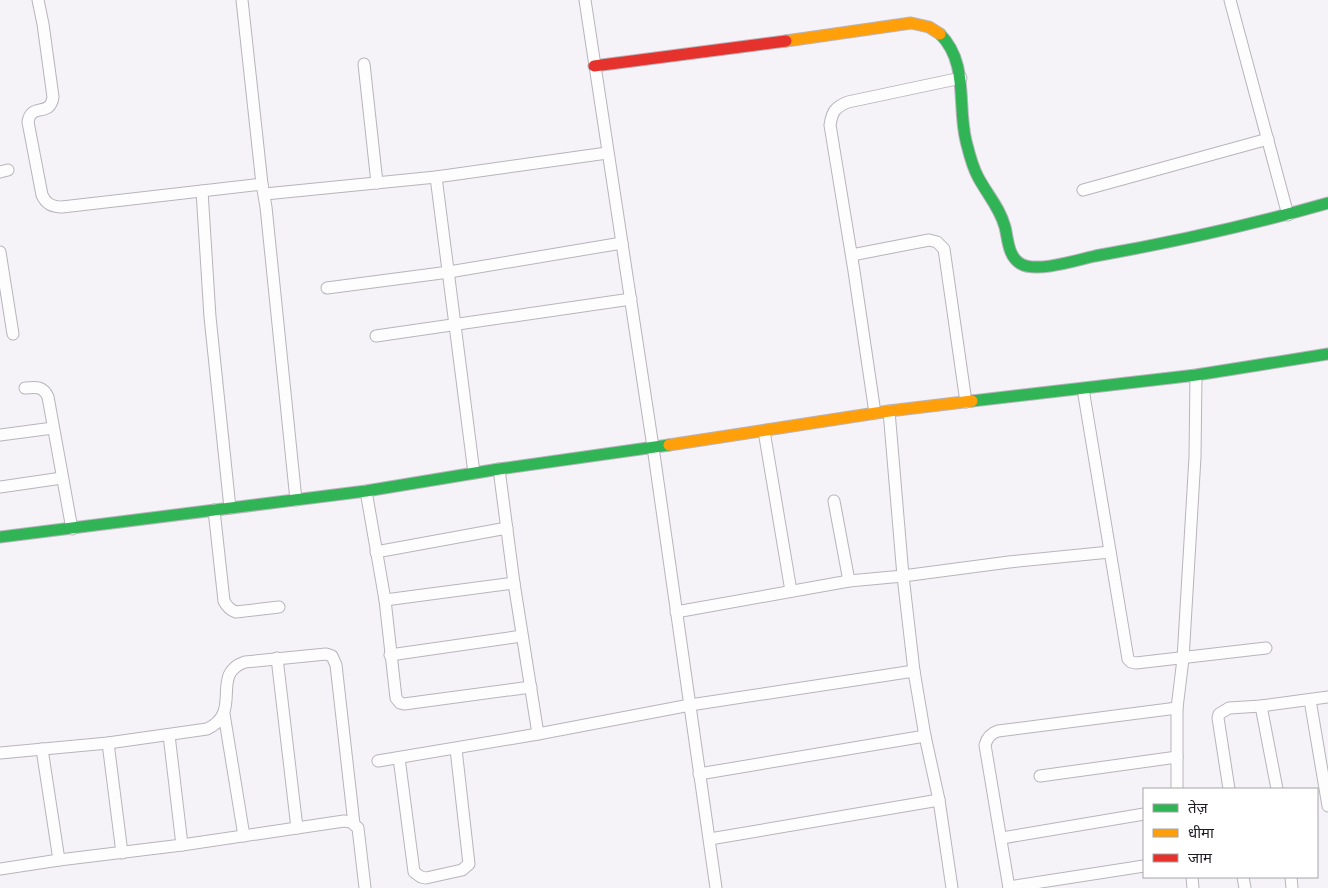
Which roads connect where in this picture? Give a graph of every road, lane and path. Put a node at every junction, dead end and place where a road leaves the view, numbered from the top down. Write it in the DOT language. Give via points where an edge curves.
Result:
graph roads {
  1 [pos="38,0"];
  2 [pos="242,0"];
  3 [pos="584,0"];
  4 [pos="1230,0"];
  5 [pos="364,64"];
  6 [pos="594,66"];
  7 [pos="961,78"];
  8 [pos="1268,139"];
  9 [pos="607,153"];
  10 [pos="436,177"];
  11 [pos="377,183"];
  12 [pos="263,189"];
  13 [pos="1083,190"];
  14 [pos="202,191"];
  15 [pos="1328,203"];
  16 [pos="1288,215"];
  17 [pos="622,243"];
  18 [pos="0,252"];
  19 [pos="852,255"];
  20 [pos="449,272"];
  21 [pos="327,288"];
  22 [pos="631,299"];
  23 [pos="454,326"];
  24 [pos="13,334"];
  25 [pos="376,336"];
  26 [pos="1328,354"];
  27 [pos="1196,375"];
  28 [pos="25,388"];
  29 [pos="1083,389"];
  30 [pos="966,402"];
  31 [pos="889,411"];
  32 [pos="874,413"];
  33 [pos="53,428"];
  34 [pos="764,431"];
  35 [pos="0,435"];
  36 [pos="653,447"];
  37 [pos="499,469"];
  38 [pos="474,473"];
  39 [pos="62,478"];
  40 [pos="0,487"];
  41 [pos="366,491"];
  42 [pos="296,500"];
  43 [pos="834,501"];
  44 [pos="230,508"];
  45 [pos="214,510"];
  46 [pos="72,528"];
  47 [pos="507,528"];
  48 [pos="0,537"];
  49 [pos="376,552"];
  50 [pos="1110,552"];
  51 [pos="903,576"];
  52 [pos="849,581"];
  53 [pos="514,583"];
  54 [pos="790,591"];
  55 [pos="385,600"];
  56 [pos="279,607"];
  57 [pos="676,612"];
  58 [pos="522,636"];
  59 [pos="1266,648"];
  60 [pos="390,654"];
  61 [pos="277,658"];
  62 [pos="1183,659"];
  63 [pos="914,671"];
  64 [pos="531,687"];
  65 [pos="1328,697"];
  66 [pos="1310,700"];
  67 [pos="690,705"];
  68 [pos="1261,706"];
  69 [pos="1177,708"];
  70 [pos="224,714"];
  71 [pos="538,734"];
  72 [pos="169,735"];
  73 [pos="925,736"];
  74 [pos="108,743"];
  75 [pos="456,748"];
  76 [pos="42,749"];
  77 [pos="0,753"];
  78 [pos="1177,757"];
  79 [pos="399,758"];
  80 [pos="378,761"];
  81 [pos="699,774"];
  82 [pos="1040,776"];
  83 [pos="1177,788"];
  84 [pos="1229,788"];
  85 [pos="1277,788"];
  86 [pos="939,800"];
  87 [pos="1328,806"];
  88 [pos="1143,814"];
  89 [pos="354,824"];
  90 [pos="297,828"];
  91 [pos="244,836"];
  92 [pos="1002,838"];
  93 [pos="710,839"];
  94 [pos="182,845"];
  95 [pos="122,853"];
  96 [pos="60,860"];
  97 [pos="1143,866"];
  98 [pos="0,869"];
  99 [pos="1009,887"];
  100 [pos="365,888"];
  101 [pos="716,888"];
  102 [pos="952,888"];
  1 -- 14 [label="street" via="52,97 51,106 30,114 28,122 45,201 62,207"];
  2 -- 12 [label="street"];
  3 -- 6 [label="street"];
  4 -- 8 [label="street"];
  5 -- 11 [label="street"];
  6 -- 7 [label="street" via="911,23 925,24 938,31 956,54"];
  6 -- 9 [label="street"];
  7 -- 16 [label="street" via="966,144 976,173 1003,221 1012,256 1020,264 1034,267 1175,242"];
  7 -- 19 [label="street" via="848,102 832,114 830,125"];
  8 -- 13 [label="street"];
  8 -- 16 [label="street"];
  9 -- 10 [label="street"];
  9 -- 17 [label="street"];
  10 -- 11 [label="street"];
  10 -- 20 [label="street"];
  11 -- 12 [label="street"];
  12 -- 14 [label="street"];
  12 -- 42 [label="street"];
  14 -- 44 [label="street" via="210,317"];
  15 -- 16 [label="street"];
  17 -- 20 [label="street"];
  17 -- 22 [label="street"];
  18 -- 24 [label="street"];
  19 -- 30 [label="street" via="929,240 944,249"];
  19 -- 32 [label="street"];
  20 -- 21 [label="street"];
  20 -- 23 [label="street"];
  22 -- 23 [label="street"];
  22 -- 36 [label="street"];
  23 -- 25 [label="street"];
  23 -- 38 [label="street"];
  26 -- 27 [label="street"];
  27 -- 29 [label="street"];
  27 -- 62 [label="street" via="1196,457"];
  28 -- 33 [label="street" via="38,386 46,393"];
  29 -- 30 [label="street"];
  29 -- 50 [label="street"];
  30 -- 31 [label="street"];
  31 -- 32 [label="street"];
  31 -- 51 [label="street"];
  32 -- 34 [label="street"];
  33 -- 35 [label="street"];
  33 -- 39 [label="street"];
  34 -- 36 [label="street"];
  34 -- 54 [label="street"];
  36 -- 37 [label="street"];
  36 -- 57 [label="street"];
  37 -- 38 [label="street"];
  37 -- 47 [label="street"];
  38 -- 41 [label="street"];
  39 -- 40 [label="street"];
  39 -- 46 [label="street"];
  41 -- 42 [label="street"];
  41 -- 49 [label="street"];
  42 -- 44 [label="street"];
  43 -- 52 [label="street"];
  44 -- 45 [label="street"];
  45 -- 46 [label="street"];
  45 -- 56 [label="street" via="226,606 236,612"];
  46 -- 48 [label="street"];
  47 -- 49 [label="street"];
  47 -- 53 [label="street"];
  49 -- 55 [label="street"];
  50 -- 51 [label="street"];
  50 -- 62 [label="street" via="1128,658 1136,663"];
  51 -- 52 [label="street"];
  51 -- 63 [label="street"];
  52 -- 54 [label="street"];
  53 -- 55 [label="street"];
  53 -- 58 [label="street"];
  54 -- 57 [label="street"];
  55 -- 60 [label="street"];
  57 -- 67 [label="street"];
  58 -- 60 [label="street"];
  58 -- 64 [label="street"];
  59 -- 62 [label="street"];
  60 -- 64 [label="street" via="394,695 404,704"];
  61 -- 70 [label="street" via="233,667 228,677"];
  61 -- 89 [label="street" via="321,653 334,659"];
  61 -- 90 [label="street"];
  62 -- 69 [label="street"];
  63 -- 67 [label="street"];
  63 -- 73 [label="street"];
  64 -- 71 [label="street"];
  65 -- 66 [label="street"];
  66 -- 68 [label="street"];
  66 -- 87 [label="street"];
  67 -- 71 [label="street"];
  67 -- 81 [label="street"];
  68 -- 84 [label="street" via="1229,708 1219,714"];
  68 -- 85 [label="street"];
  69 -- 78 [label="street"];
  69 -- 92 [label="street" via="998,731 990,735 985,746"];
  70 -- 72 [label="street" via="207,729"];
  70 -- 91 [label="street"];
  71 -- 75 [label="street"];
  72 -- 74 [label="street"];
  72 -- 94 [label="street"];
  73 -- 81 [label="street"];
  73 -- 86 [label="street"];
  74 -- 76 [label="street"];
  74 -- 95 [label="street"];
  75 -- 79 [label="street"];
  75 -- 79 [label="street" via="469,864 462,870 426,878 414,872"];
  76 -- 77 [label="street"];
  76 -- 96 [label="street"];
  78 -- 82 [label="street"];
  78 -- 83 [label="street"];
  79 -- 80 [label="street"];
  81 -- 93 [label="street"];
  86 -- 93 [label="street"];
  86 -- 102 [label="street"];
  88 -- 92 [label="street"];
  89 -- 90 [label="street" via="344,821"];
  89 -- 100 [label="street" via="359,832"];
  90 -- 91 [label="street"];
  91 -- 94 [label="street"];
  92 -- 99 [label="street"];
  93 -- 101 [label="street"];
  94 -- 95 [label="street"];
  95 -- 96 [label="street"];
  96 -- 98 [label="street"];
  97 -- 99 [label="street"];
}
